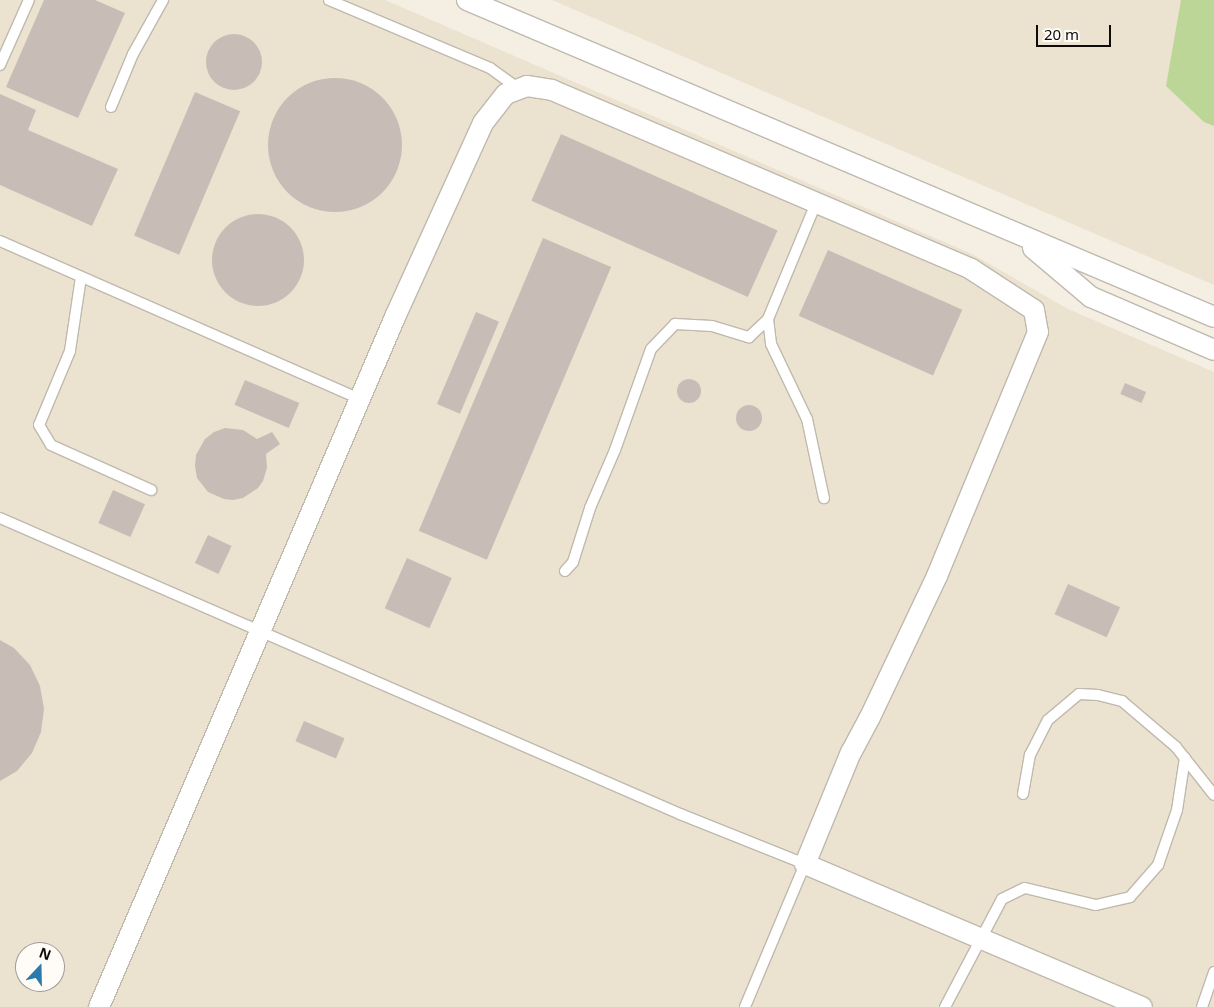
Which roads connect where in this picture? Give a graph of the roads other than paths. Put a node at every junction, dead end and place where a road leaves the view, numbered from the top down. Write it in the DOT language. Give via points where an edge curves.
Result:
graph roads {
  1 [pos="29,0"];
  2 [pos="163,0"];
  3 [pos="329,0"];
  4 [pos="467,0"];
  5 [pos="0,65"];
  6 [pos="519,89"];
  7 [pos="111,107"];
  8 [pos="816,203"];
  9 [pos="1016,234"];
  10 [pos="0,241"];
  11 [pos="81,277"];
  12 [pos="1214,317"];
  13 [pos="768,319"];
  14 [pos="1214,350"];
  15 [pos="360,399"];
  16 [pos="151,490"];
  17 [pos="824,498"];
  18 [pos="0,518"];
  19 [pos="565,571"];
  20 [pos="261,632"];
  21 [pos="1184,758"];
  22 [pos="1023,794"];
  23 [pos="1214,795"];
  24 [pos="805,864"];
  25 [pos="981,938"];
  26 [pos="1214,972"];
  27 [pos="99,1007"];
  28 [pos="745,1007"];
  29 [pos="945,1007"];
  30 [pos="1142,1007"];
  31 [pos="1202,1007"];
  1 -- 5 [label="lane"];
  2 -- 7 [label="lane" via="132,54"];
  3 -- 6 [label="lane" via="490,68"];
  4 -- 9 [label="street"];
  6 -- 8 [label="street" via="527,86 552,90"];
  6 -- 15 [label="street" via="506,94 483,123"];
  8 -- 13 [label="lane"];
  8 -- 24 [label="street" via="971,269 1034,310 1038,332 937,576 851,752"];
  9 -- 12 [label="street"];
  9 -- 14 [label="street" via="1091,297"];
  10 -- 11 [label="lane"];
  11 -- 15 [label="lane"];
  11 -- 16 [label="lane" via="70,351 39,425 51,444"];
  13 -- 17 [label="lane" via="771,344 806,419"];
  13 -- 19 [label="lane" via="749,337 712,326 675,324 651,349 615,450 590,508 573,562"];
  15 -- 20 [label="street"];
  18 -- 20 [label="lane"];
  20 -- 24 [label="lane" via="680,814"];
  20 -- 27 [label="street"];
  21 -- 22 [label="lane" via="1160,731 1122,701 1098,694 1079,694 1048,720 1030,755"];
  21 -- 23 [label="lane"];
  21 -- 25 [label="lane" via="1177,810 1158,865 1130,897 1096,904 1025,888 1002,899"];
  24 -- 25 [label="street"];
  24 -- 28 [label="lane"];
  25 -- 29 [label="lane"];
  25 -- 30 [label="street"];
  26 -- 31 [label="lane"];
}
